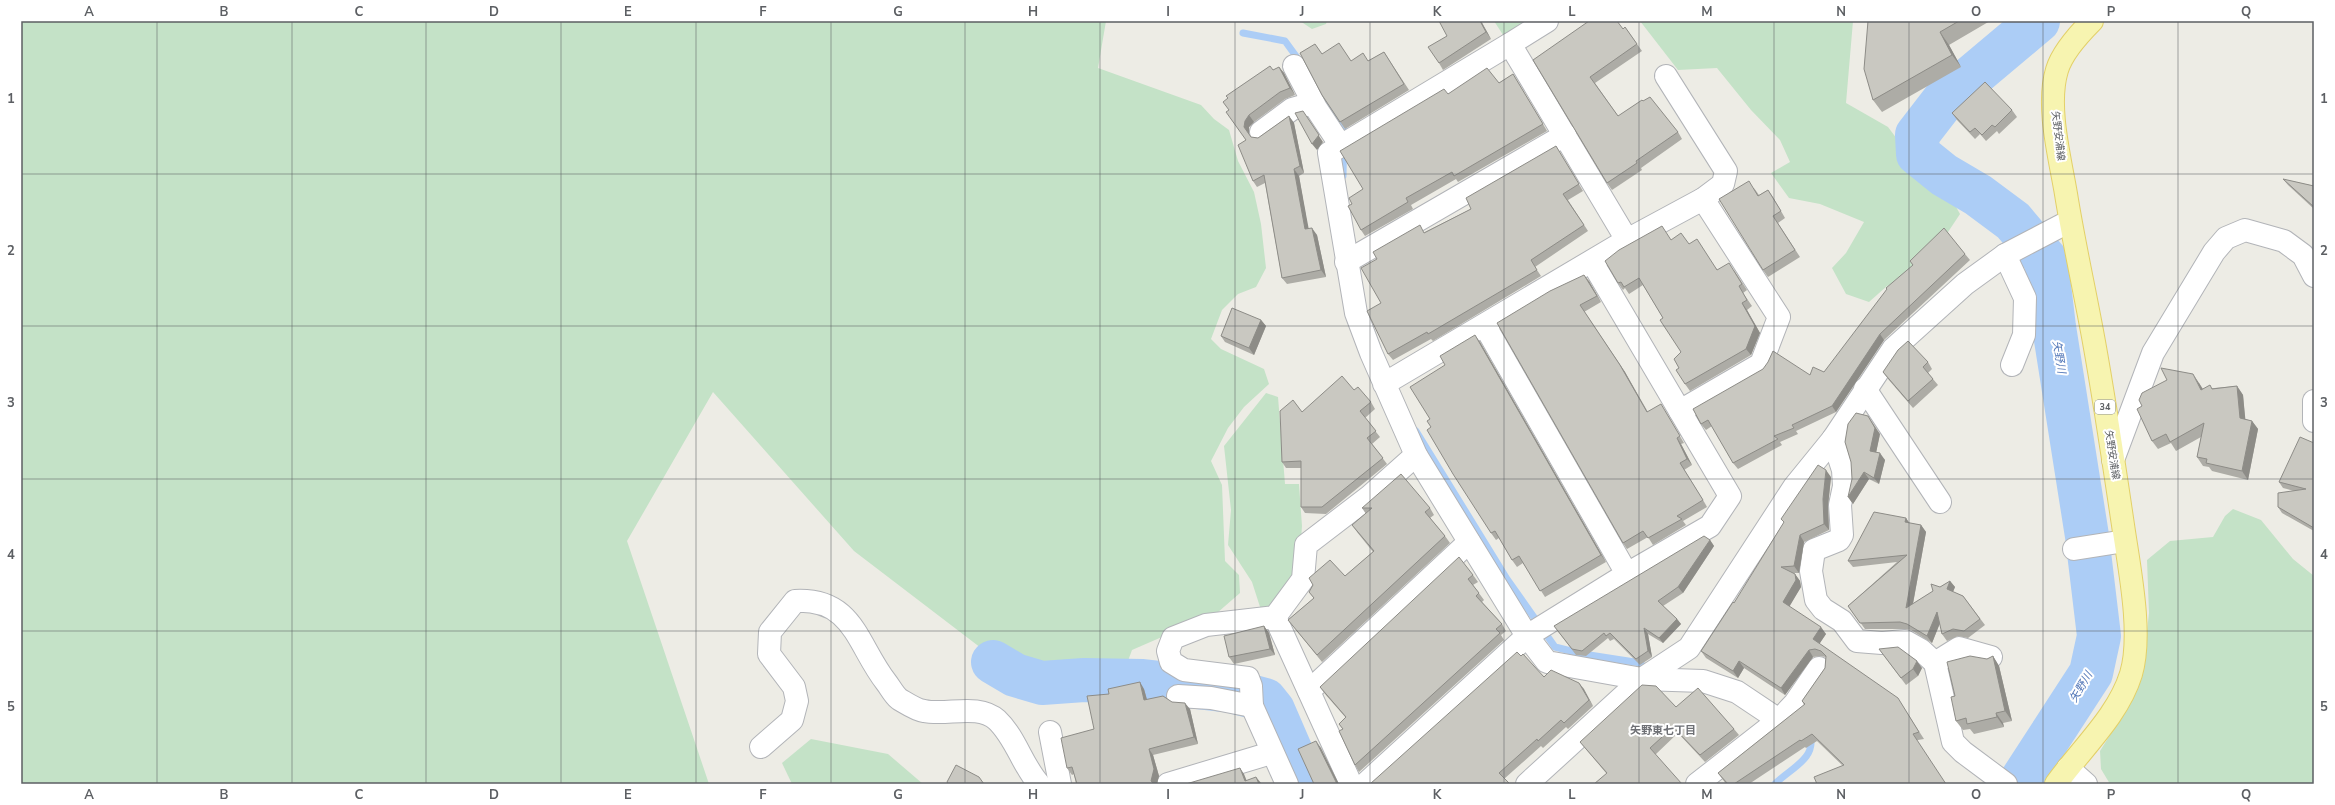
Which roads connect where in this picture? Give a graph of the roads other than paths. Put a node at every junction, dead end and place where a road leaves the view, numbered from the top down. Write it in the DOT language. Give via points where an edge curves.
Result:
graph roads {
  1 [pos="1548,21"];
  2 [pos="2092,21"];
  3 [pos="1510,44"];
  4 [pos="1294,66"];
  5 [pos="1666,76"];
  6 [pos="1313,103"];
  7 [pos="1261,132"];
  8 [pos="1565,135"];
  9 [pos="1341,146"];
  10 [pos="1703,199"];
  11 [pos="2070,221"];
  12 [pos="1627,240"];
  13 [pos="2005,255"];
  14 [pos="1346,262"];
  15 [pos="1592,262"];
  16 [pos="2314,276"];
  17 [pos="1485,326"];
  18 [pos="2012,365"];
  19 [pos="1384,384"];
  20 [pos="1865,389"];
  21 [pos="2314,402"];
  22 [pos="1680,411"];
  23 [pos="2314,422"];
  24 [pos="1833,439"];
  25 [pos="1416,455"];
  26 [pos="2113,460"];
  27 [pos="1940,502"];
  28 [pos="2125,541"];
  29 [pos="1469,542"];
  30 [pos="2074,549"];
  31 [pos="1627,574"];
  32 [pos="1275,617"];
  33 [pos="1527,636"];
  34 [pos="1991,657"];
  35 [pos="1935,664"];
  36 [pos="1819,668"];
  37 [pos="1642,679"];
  38 [pos="1309,691"];
  39 [pos="1178,696"];
  40 [pos="1251,697"];
  41 [pos="1779,720"];
  42 [pos="1050,732"];
  43 [pos="761,747"];
  44 [pos="1271,753"];
  45 [pos="2062,776"];
  46 [pos="1039,784"];
  47 [pos="1060,784"];
  48 [pos="1168,784"];
  49 [pos="1287,784"];
  50 [pos="1351,784"];
  51 [pos="1365,784"];
  52 [pos="1527,784"];
  53 [pos="1697,784"];
  54 [pos="2006,784"];
  55 [pos="2086,784"];
  1 -- 3 [label="street"];
  2 -- 11 [label="main road, 矢野安浦線 / 34" via="2078,36 2057,70 2054,98 2056,133"];
  3 -- 8 [label="street"];
  3 -- 9 [label="street"];
  4 -- 6 [label="street"];
  5 -- 10 [label="street" via="1726,171 1724,184"];
  6 -- 7 [label="street" via="1292,109"];
  6 -- 9 [label="street"];
  8 -- 12 [label="street"];
  8 -- 14 [label="street"];
  9 -- 14 [label="street" via="1329,153"];
  10 -- 12 [label="street"];
  10 -- 22 [label="street" via="1779,317 1761,364"];
  11 -- 13 [label="street"];
  11 -- 26 [label="main road, 矢野安浦線 / 34" via="2094,342"];
  12 -- 15 [label="street"];
  13 -- 18 [label="street" via="2025,298 2024,335"];
  13 -- 20 [label="street" via="1965,284 1893,350"];
  14 -- 19 [label="street" via="1356,313"];
  15 -- 17 [label="street"];
  15 -- 22 [label="street"];
  16 -- 26 [label="street" via="2303,255 2284,241 2245,230 2226,238 2214,252 2153,353"];
  17 -- 19 [label="street"];
  17 -- 31 [label="street"];
  19 -- 25 [label="street"];
  20 -- 24 [label="street"];
  20 -- 27 [label="street"];
  21 -- 23 [label="street"];
  22 -- 31 [label="street" via="1730,496 1710,526"];
  24 -- 35 [label="street" via="1843,470 1844,486 1840,505 1842,535 1838,540 1814,550 1811,571 1816,600 1842,621 1857,641 1905,641 1921,650"];
  24 -- 37 [label="street" via="1794,487 1689,648"];
  25 -- 29 [label="street"];
  25 -- 32 [label="street" via="1370,496 1306,545 1303,579"];
  26 -- 28 [label="main road, 矢野安浦線 / 34"];
  28 -- 30 [label="street"];
  28 -- 45 [label="main road, 矢野安浦線 / 34" via="2131,576 2135,632 2131,674 2115,708"];
  29 -- 33 [label="street"];
  29 -- 38 [label="street"];
  31 -- 33 [label="street"];
  32 -- 38 [label="street"];
  32 -- 40 [label="street" via="1206,625 1173,638 1168,651 1172,662 1184,670 1248,678"];
  33 -- 37 [label="street" via="1547,662"];
  33 -- 51 [label="street"];
  34 -- 35 [label="street" via="1959,648"];
  35 -- 54 [label="street" via="1953,742"];
  36 -- 41 [label="street" via="1795,703"];
  37 -- 41 [label="street" via="1703,681 1738,692"];
  37 -- 52 [label="street"];
  38 -- 50 [label="street"];
  39 -- 40 [label="street"];
  40 -- 44 [label="street"];
  41 -- 53 [label="street"];
  42 -- 47 [label="street"];
  43 -- 46 [label="street" via="792,720 797,702 794,687 769,654 770,632 795,602 810,601 837,610 849,621 877,670 898,698 923,711 985,712 997,720 1010,736"];
  44 -- 48 [label="street"];
  44 -- 49 [label="street"];
  45 -- 55 [label="street"];
}
